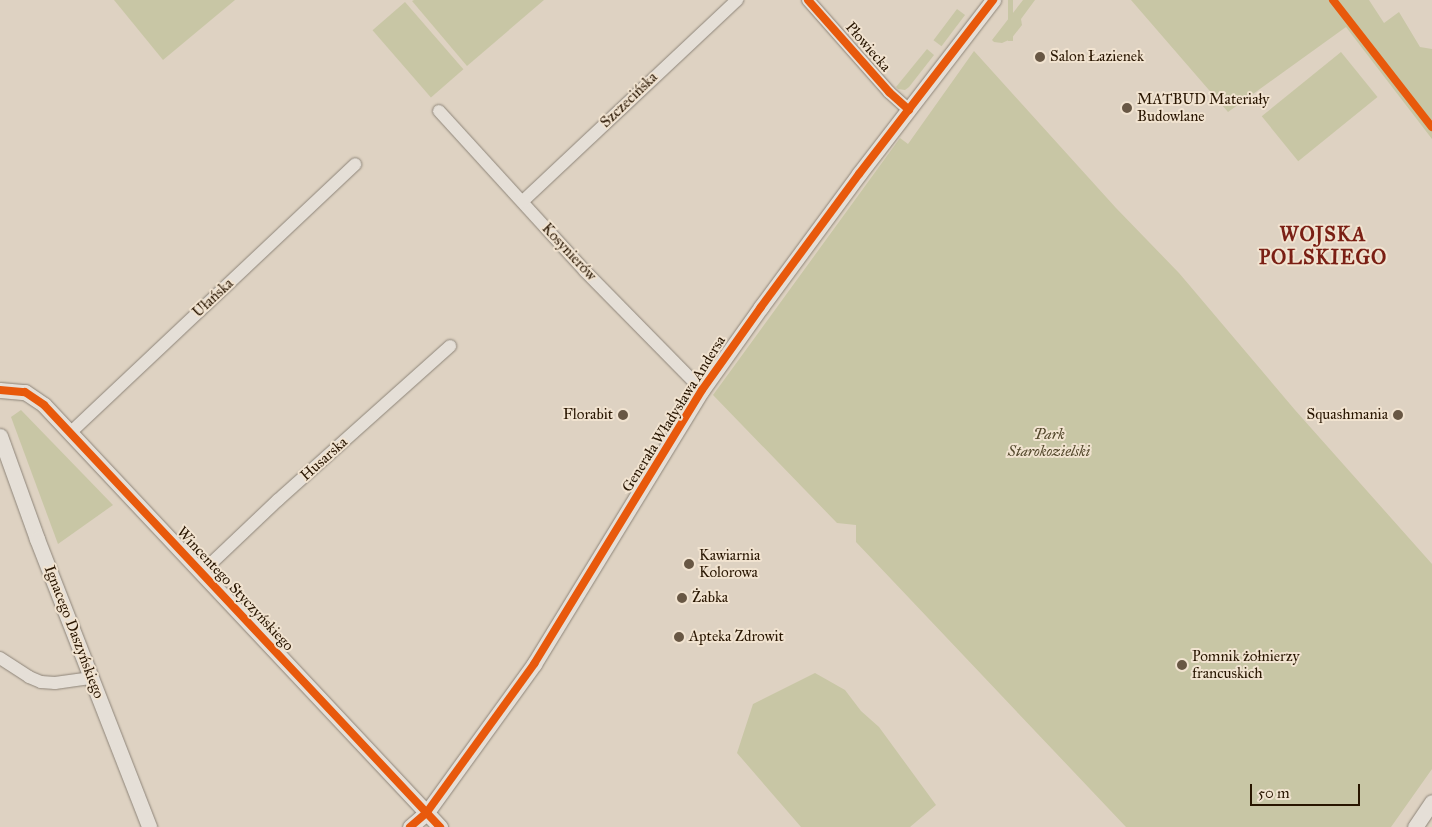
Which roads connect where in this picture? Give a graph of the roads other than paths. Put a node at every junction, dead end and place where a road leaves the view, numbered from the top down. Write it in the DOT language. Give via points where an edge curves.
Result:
graph roads {
  1 [pos="737,0"];
  2 [pos="808,0"];
  3 [pos="993,0"];
  4 [pos="909,110"];
  5 [pos="440,111"];
  6 [pos="355,164"];
  7 [pos="523,201"];
  8 [pos="450,346"];
  9 [pos="0,390"];
  10 [pos="702,390"];
  11 [pos="70,433"];
  12 [pos="0,436"];
  13 [pos="201,573"];
  14 [pos="0,658"];
  15 [pos="92,678"];
  16 [pos="1432,802"];
  17 [pos="427,812"];
  18 [pos="149,827"];
  19 [pos="410,827"];
  20 [pos="440,827"];
  21 [pos="1415,827"];
  1 -- 7 [label="street, Szczecińska"];
  2 -- 4 [label="street, Płowiecka" via="889,92"];
  3 -- 4 [label="street, Generała Władysława Andersa"];
  4 -- 10 [label="street, Generała Władysława Andersa" via="760,307"];
  5 -- 7 [label="street, Kosynierów"];
  6 -- 11 [label="street, Ułańska"];
  7 -- 10 [label="street, Kosynierów" via="585,271"];
  8 -- 13 [label="street, Husarska"];
  9 -- 11 [label="street, Wincentego Styczyńskiego" via="18,390 34,397"];
  10 -- 17 [label="street, Generała Władysława Andersa" via="538,657"];
  11 -- 13 [label="street, Wincentego Styczyńskiego"];
  12 -- 15 [label="street, Ignacego Daszyńskiego"];
  13 -- 17 [label="street, Wincentego Styczyńskiego"];
  14 -- 15 [label="street" via="41,682"];
  15 -- 18 [label="street, Ignacego Daszyńskiego"];
  16 -- 21 [label="street"];
  17 -- 19 [label="street, Generała Władysława Andersa"];
  17 -- 20 [label="street, Wincentego Styczyńskiego"];
}
